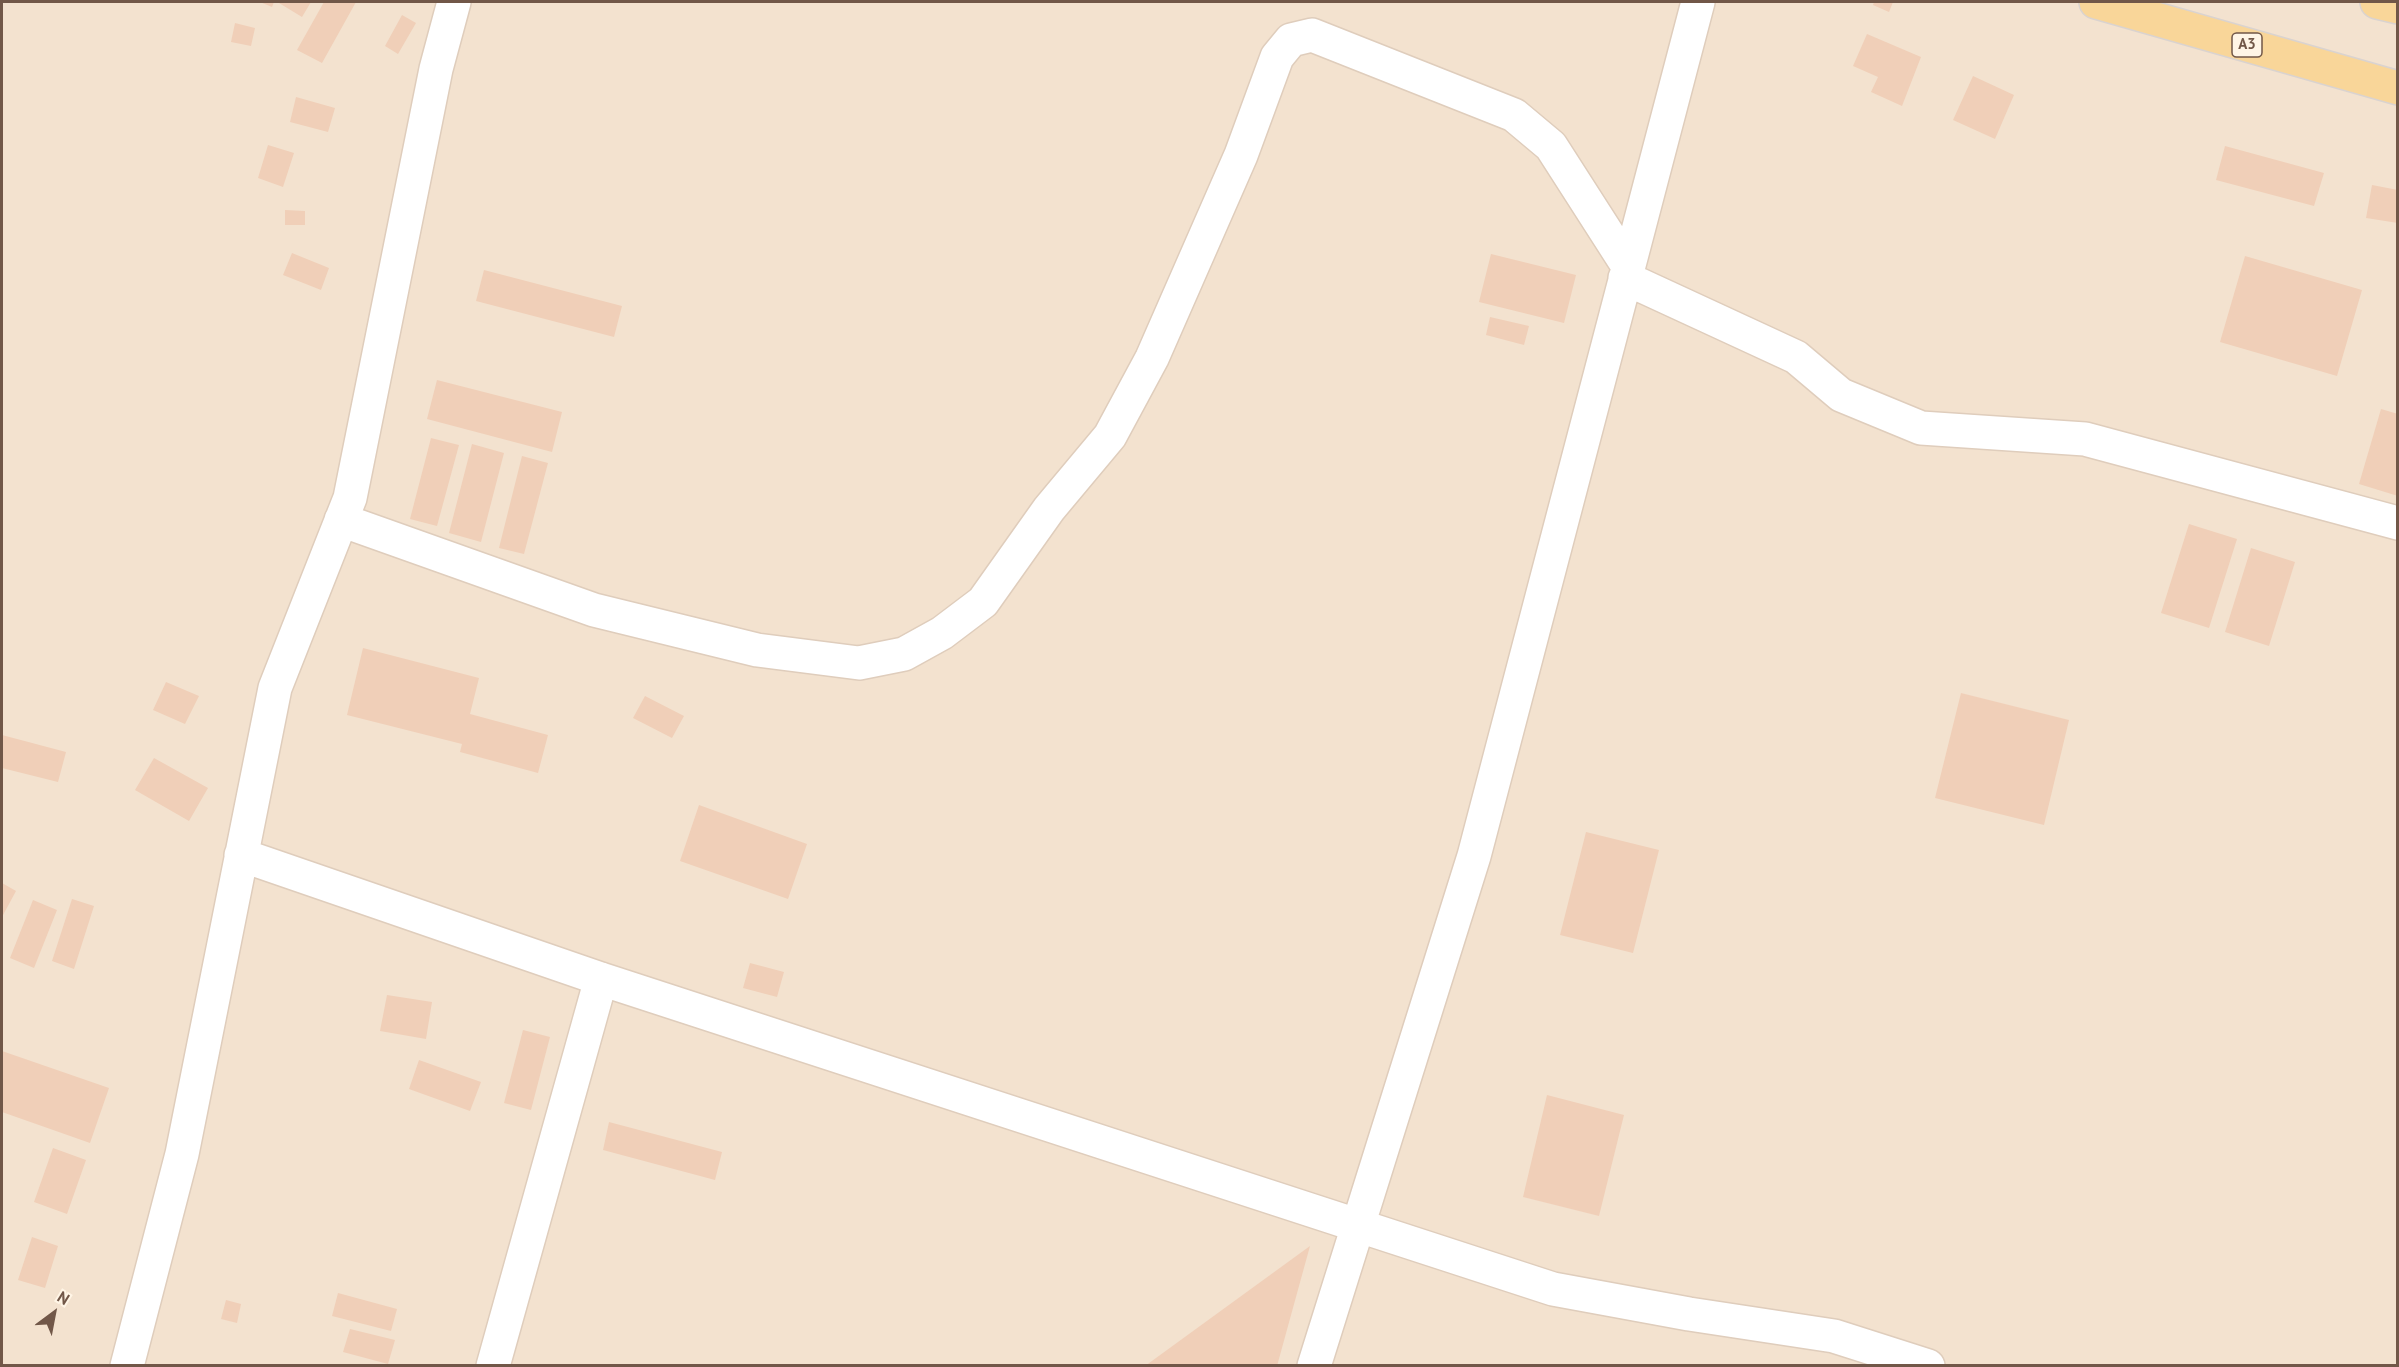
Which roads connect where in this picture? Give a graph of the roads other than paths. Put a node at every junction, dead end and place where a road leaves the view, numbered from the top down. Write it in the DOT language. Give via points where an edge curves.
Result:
graph roads {
  1 [pos="454,2"];
  2 [pos="1698,2"];
  3 [pos="2096,2"];
  4 [pos="2377,2"];
  5 [pos="2397,7"];
  6 [pos="2397,88"];
  7 [pos="1626,272"];
  8 [pos="341,520"];
  9 [pos="2397,523"];
  10 [pos="241,855"];
  11 [pos="601,979"];
  12 [pos="1358,1226"];
  13 [pos="127,1365"];
  14 [pos="493,1365"];
  15 [pos="1314,1365"];
  16 [pos="1928,1365"];
  1 -- 8 [label="street" via="436,69 350,498"];
  2 -- 7 [label="street"];
  3 -- 6 [label="main road, A3"];
  4 -- 5 [label="main road"];
  7 -- 8 [label="street" via="1551,146 1514,115 1312,35 1291,40 1277,57 1241,155 1162,336 1110,436 1049,509 983,602 942,633 904,654 859,663 757,650 594,610"];
  7 -- 9 [label="street" via="1796,357 1841,395 1921,428 2085,439"];
  7 -- 12 [label="street" via="1474,856"];
  8 -- 10 [label="street" via="275,687"];
  10 -- 11 [label="street"];
  10 -- 13 [label="street" via="182,1154"];
  11 -- 12 [label="street"];
  11 -- 14 [label="street"];
  12 -- 15 [label="street"];
  12 -- 16 [label="street" via="1553,1289 1834,1336"];
}
